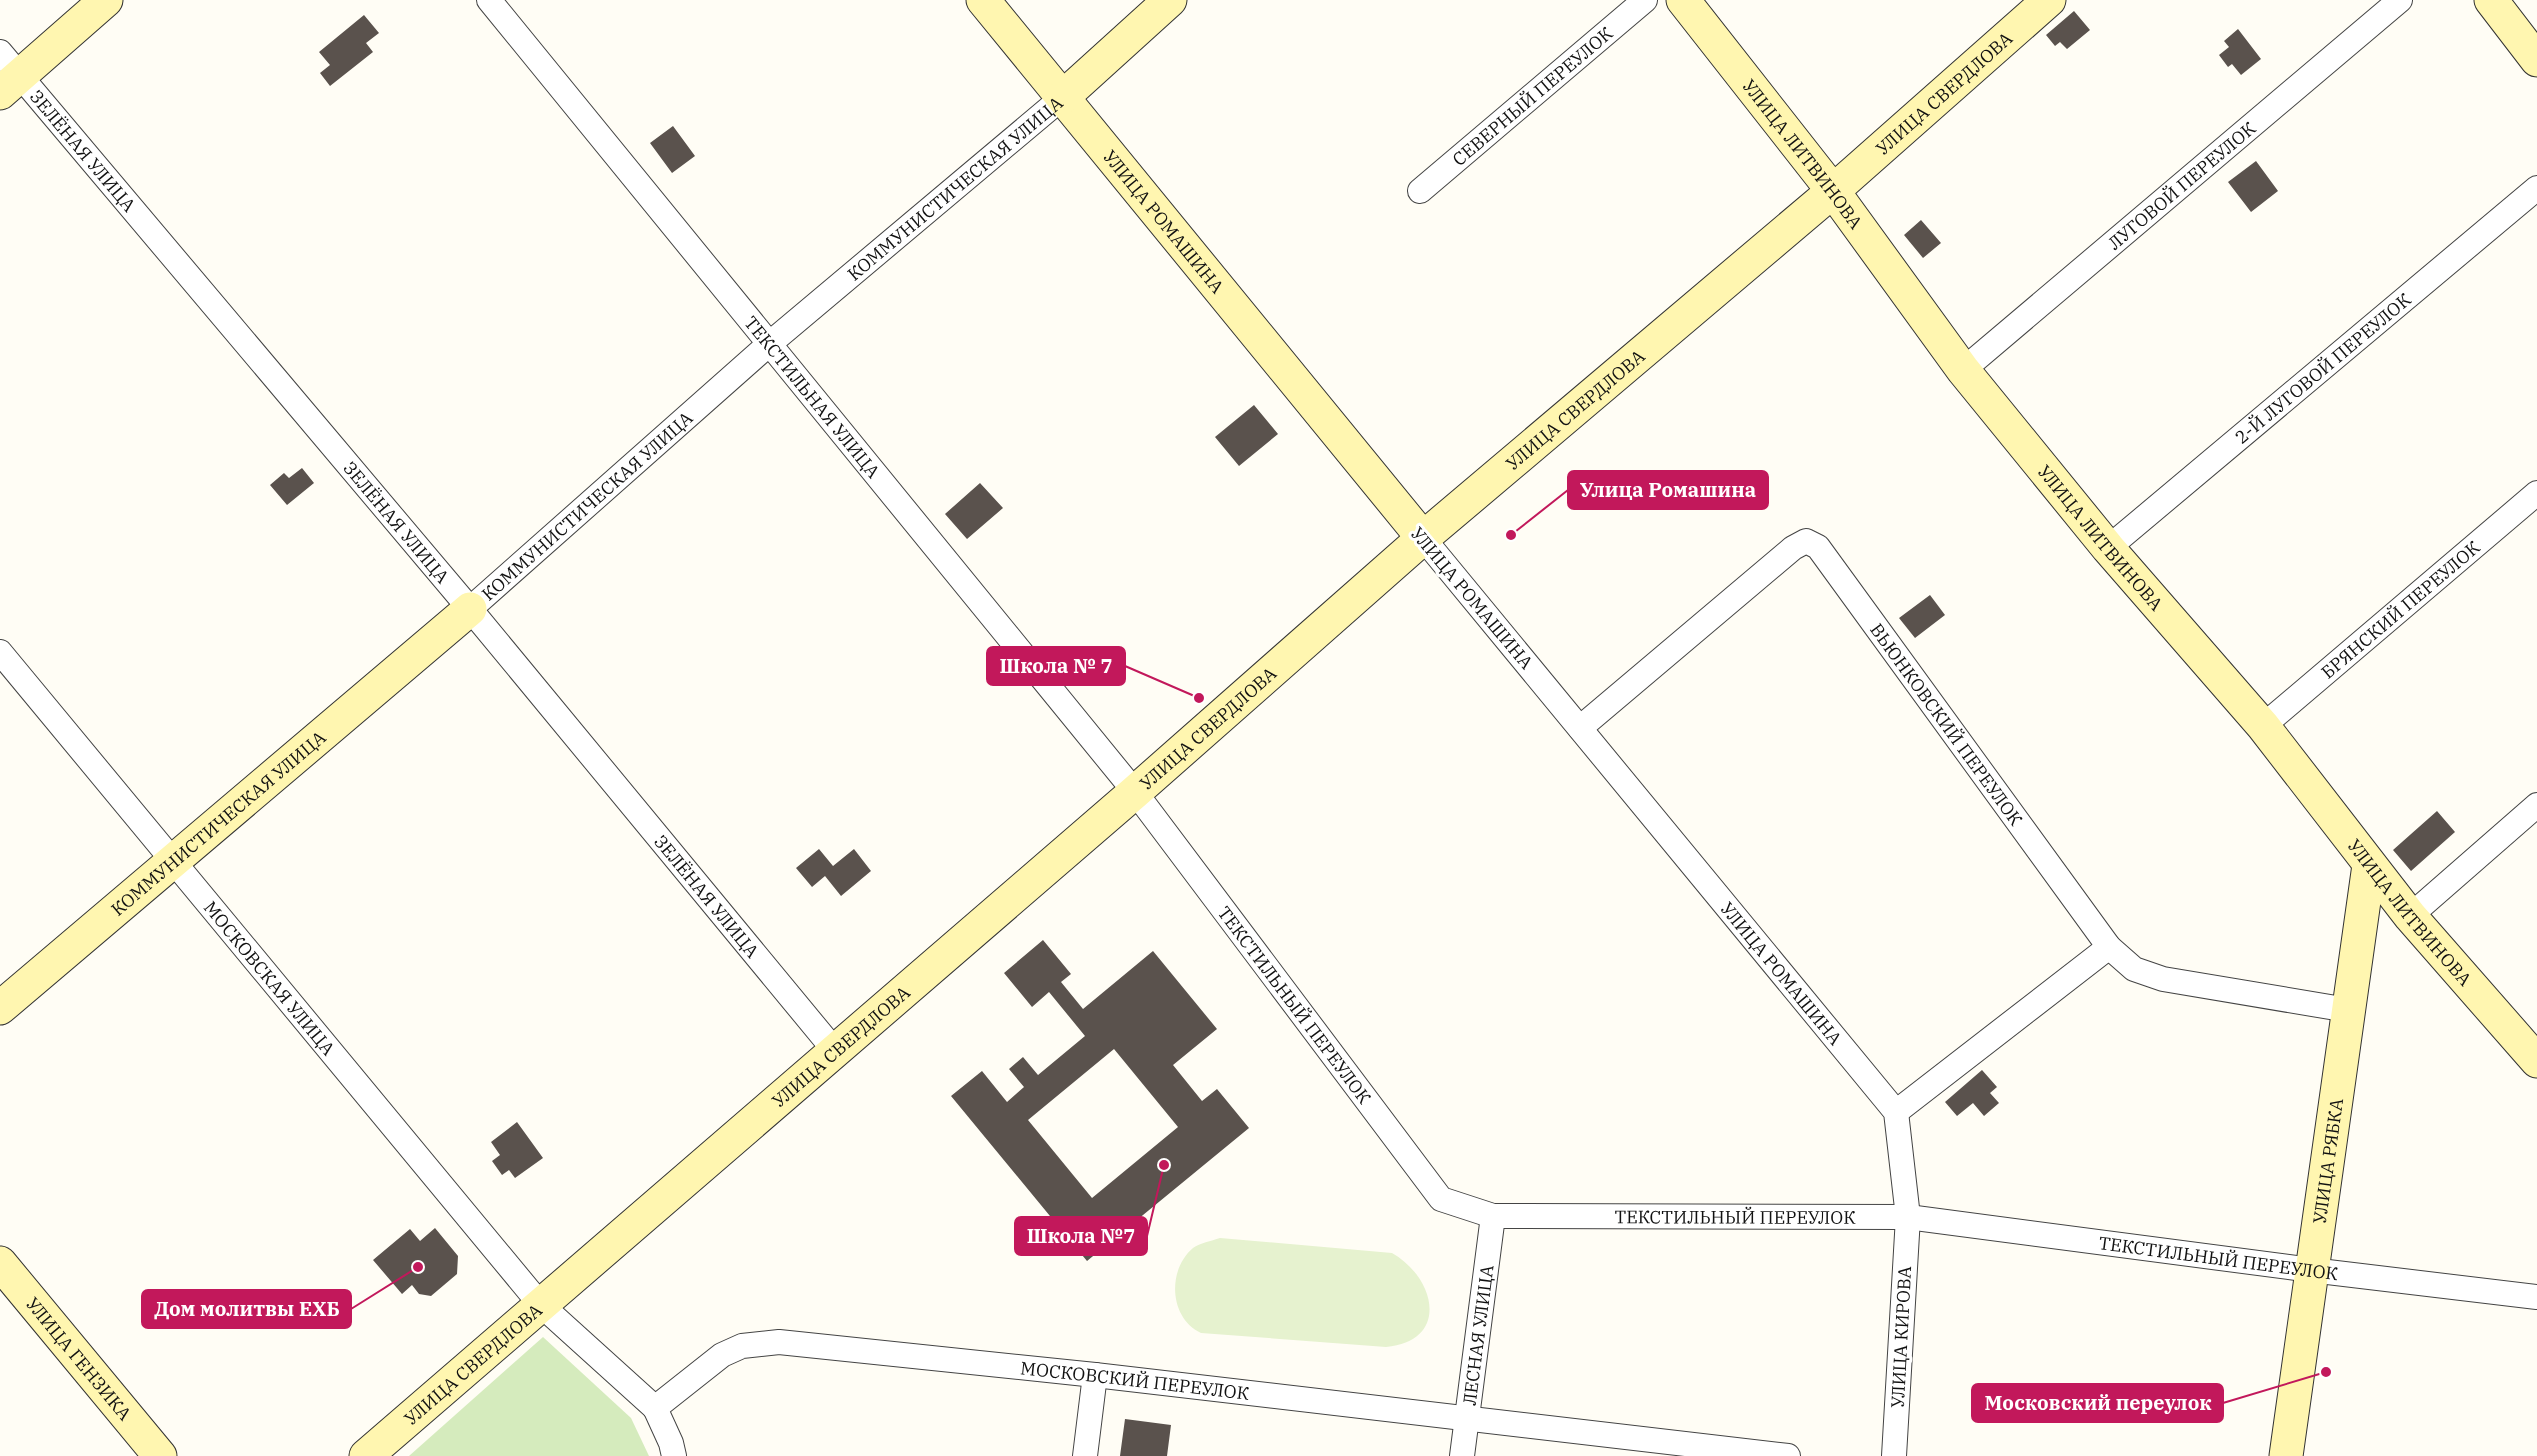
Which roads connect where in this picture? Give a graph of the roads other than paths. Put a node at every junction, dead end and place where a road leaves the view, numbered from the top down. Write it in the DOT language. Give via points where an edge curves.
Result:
graph roads {
  1 [pos="106,0"];
  2 [pos="489,0"];
  3 [pos="983,0"];
  4 [pos="1170,0"];
  5 [pos="1645,0"];
  6 [pos="1683,0"];
  7 [pos="2049,0"];
  8 [pos="2400,0"];
  9 [pos="2491,0"];
  10 [pos="2537,60"];
  11 [pos="7,74"];
  12 [pos="1063,97"];
  13 [pos="2537,188"];
  14 [pos="1833,190"];
  15 [pos="1420,191"];
  16 [pos="768,345"];
  17 [pos="1963,370"];
  18 [pos="2537,493"];
  19 [pos="1423,538"];
  20 [pos="2108,548"];
  21 [pos="470,609"];
  22 [pos="0,652"];
  23 [pos="2263,726"];
  24 [pos="1580,728"];
  25 [pos="1135,792"];
  26 [pos="2537,806"];
  27 [pos="172,863"];
  28 [pos="2370,865"];
  29 [pos="2410,916"];
  30 [pos="2109,947"];
  31 [pos="0,1008"];
  32 [pos="2348,1010"];
  33 [pos="836,1051"];
  34 [pos="2537,1061"];
  35 [pos="1896,1112"];
  36 [pos="1493,1216"];
  37 [pos="1908,1217"];
  38 [pos="0,1263"];
  39 [pos="2311,1270"];
  40 [pos="2537,1297"];
  41 [pos="540,1304"];
  42 [pos="1095,1375"];
  43 [pos="655,1408"];
  44 [pos="1466,1418"];
  45 [pos="160,1456"];
  46 [pos="366,1456"];
  47 [pos="674,1456"];
  48 [pos="1085,1456"];
  49 [pos="1461,1456"];
  50 [pos="1788,1456"];
  51 [pos="1893,1456"];
  52 [pos="2286,1456"];
  1 -- 11 [label="main road"];
  2 -- 16 [label="street, ТЕКСТИЛЬНАЯ УЛИЦА"];
  3 -- 12 [label="main road, УЛИЦА РОМАШИНА"];
  4 -- 12 [label="main road, КОММУНИСТИЧЕСКАЯ УЛИЦА"];
  5 -- 15 [label="street, СЕВЕРНЫЙ ПЕРЕУЛОК"];
  6 -- 14 [label="main road, УЛИЦА ЛИТВИНОВА"];
  7 -- 14 [label="main road, УЛИЦА СВЕРДЛОВА"];
  8 -- 17 [label="street, ЛУГОВОЙ ПЕРЕУЛОК"];
  9 -- 10 [label="main road"];
  11 -- 21 [label="street, ЗЕЛЁНАЯ УЛИЦА"];
  12 -- 16 [label="street, КОММУНИСТИЧЕСКАЯ УЛИЦА"];
  12 -- 19 [label="main road, УЛИЦА РОМАШИНА"];
  13 -- 20 [label="street, 2-Й ЛУГОВОЙ ПЕРЕУЛОК"];
  14 -- 17 [label="main road, УЛИЦА ЛИТВИНОВА"];
  14 -- 19 [label="main road, УЛИЦА СВЕРДЛОВА"];
  16 -- 21 [label="street, КОММУНИСТИЧЕСКАЯ УЛИЦА"];
  16 -- 25 [label="street, ТЕКСТИЛЬНАЯ УЛИЦА"];
  17 -- 20 [label="main road, УЛИЦА ЛИТВИНОВА"];
  18 -- 23 [label="street, БРЯНСКИЙ ПЕРЕУЛОК"];
  19 -- 24 [label="street, УЛИЦА РОМАШИНА"];
  19 -- 25 [label="main road, УЛИЦА СВЕРДЛОВА"];
  20 -- 23 [label="main road, УЛИЦА ЛИТВИНОВА"];
  21 -- 27 [label="main road, КОММУНИСТИЧЕСКАЯ УЛИЦА"];
  21 -- 33 [label="street, ЗЕЛЁНАЯ УЛИЦА"];
  22 -- 27 [label="street, МОСКОВСКАЯ УЛИЦА"];
  23 -- 28 [label="main road, УЛИЦА ЛИТВИНОВА"];
  24 -- 30 [label="street, ВЬЮНКОВСКИЙ ПЕРЕУЛОК" via="1806,541 1818,547"];
  24 -- 35 [label="street, УЛИЦА РОМАШИНА"];
  25 -- 33 [label="main road, УЛИЦА СВЕРДЛОВА"];
  25 -- 36 [label="street, ТЕКСТИЛЬНЫЙ ПЕРЕУЛОК" via="1441,1199"];
  26 -- 29 [label="street"];
  27 -- 31 [label="main road, КОММУНИСТИЧЕСКАЯ УЛИЦА"];
  27 -- 41 [label="street, МОСКОВСКАЯ УЛИЦА"];
  28 -- 29 [label="main road, УЛИЦА ЛИТВИНОВА"];
  28 -- 32 [label="main road, УЛИЦА РЯБКА"];
  29 -- 34 [label="main road, УЛИЦА ЛИТВИНОВА"];
  30 -- 32 [label="street, ВЬЮНКОВСКИЙ ПЕРЕУЛОК" via="2134,969 2163,980"];
  30 -- 35 [label="street"];
  32 -- 39 [label="main road, УЛИЦА РЯБКА"];
  33 -- 41 [label="main road, УЛИЦА СВЕРДЛОВА"];
  35 -- 37 [label="street"];
  36 -- 37 [label="street, ТЕКСТИЛЬНЫЙ ПЕРЕУЛОК"];
  36 -- 44 [label="street, ЛЕСНАЯ УЛИЦА"];
  37 -- 39 [label="street, ТЕКСТИЛЬНЫЙ ПЕРЕУЛОК"];
  37 -- 51 [label="street, УЛИЦА КИРОВА"];
  38 -- 45 [label="main road, УЛИЦА ГЕНЗИКА"];
  39 -- 40 [label="street, ТЕКСТИЛЬНЫЙ ПЕРЕУЛОК"];
  39 -- 52 [label="main road, УЛИЦА РЯБКА"];
  41 -- 43 [label="street"];
  41 -- 46 [label="main road, УЛИЦА СВЕРДЛОВА"];
  42 -- 43 [label="street, МОСКОВСКИЙ ПЕРЕУЛОК" via="779,1342 742,1346 722,1355"];
  42 -- 44 [label="street, МОСКОВСКИЙ ПЕРЕУЛОК"];
  42 -- 48 [label="street"];
  43 -- 47 [label="street"];
  44 -- 49 [label="street, ЛЕСНАЯ УЛИЦА"];
  44 -- 50 [label="street, МОСКОВСКИЙ ПЕРЕУЛОК"];
}
